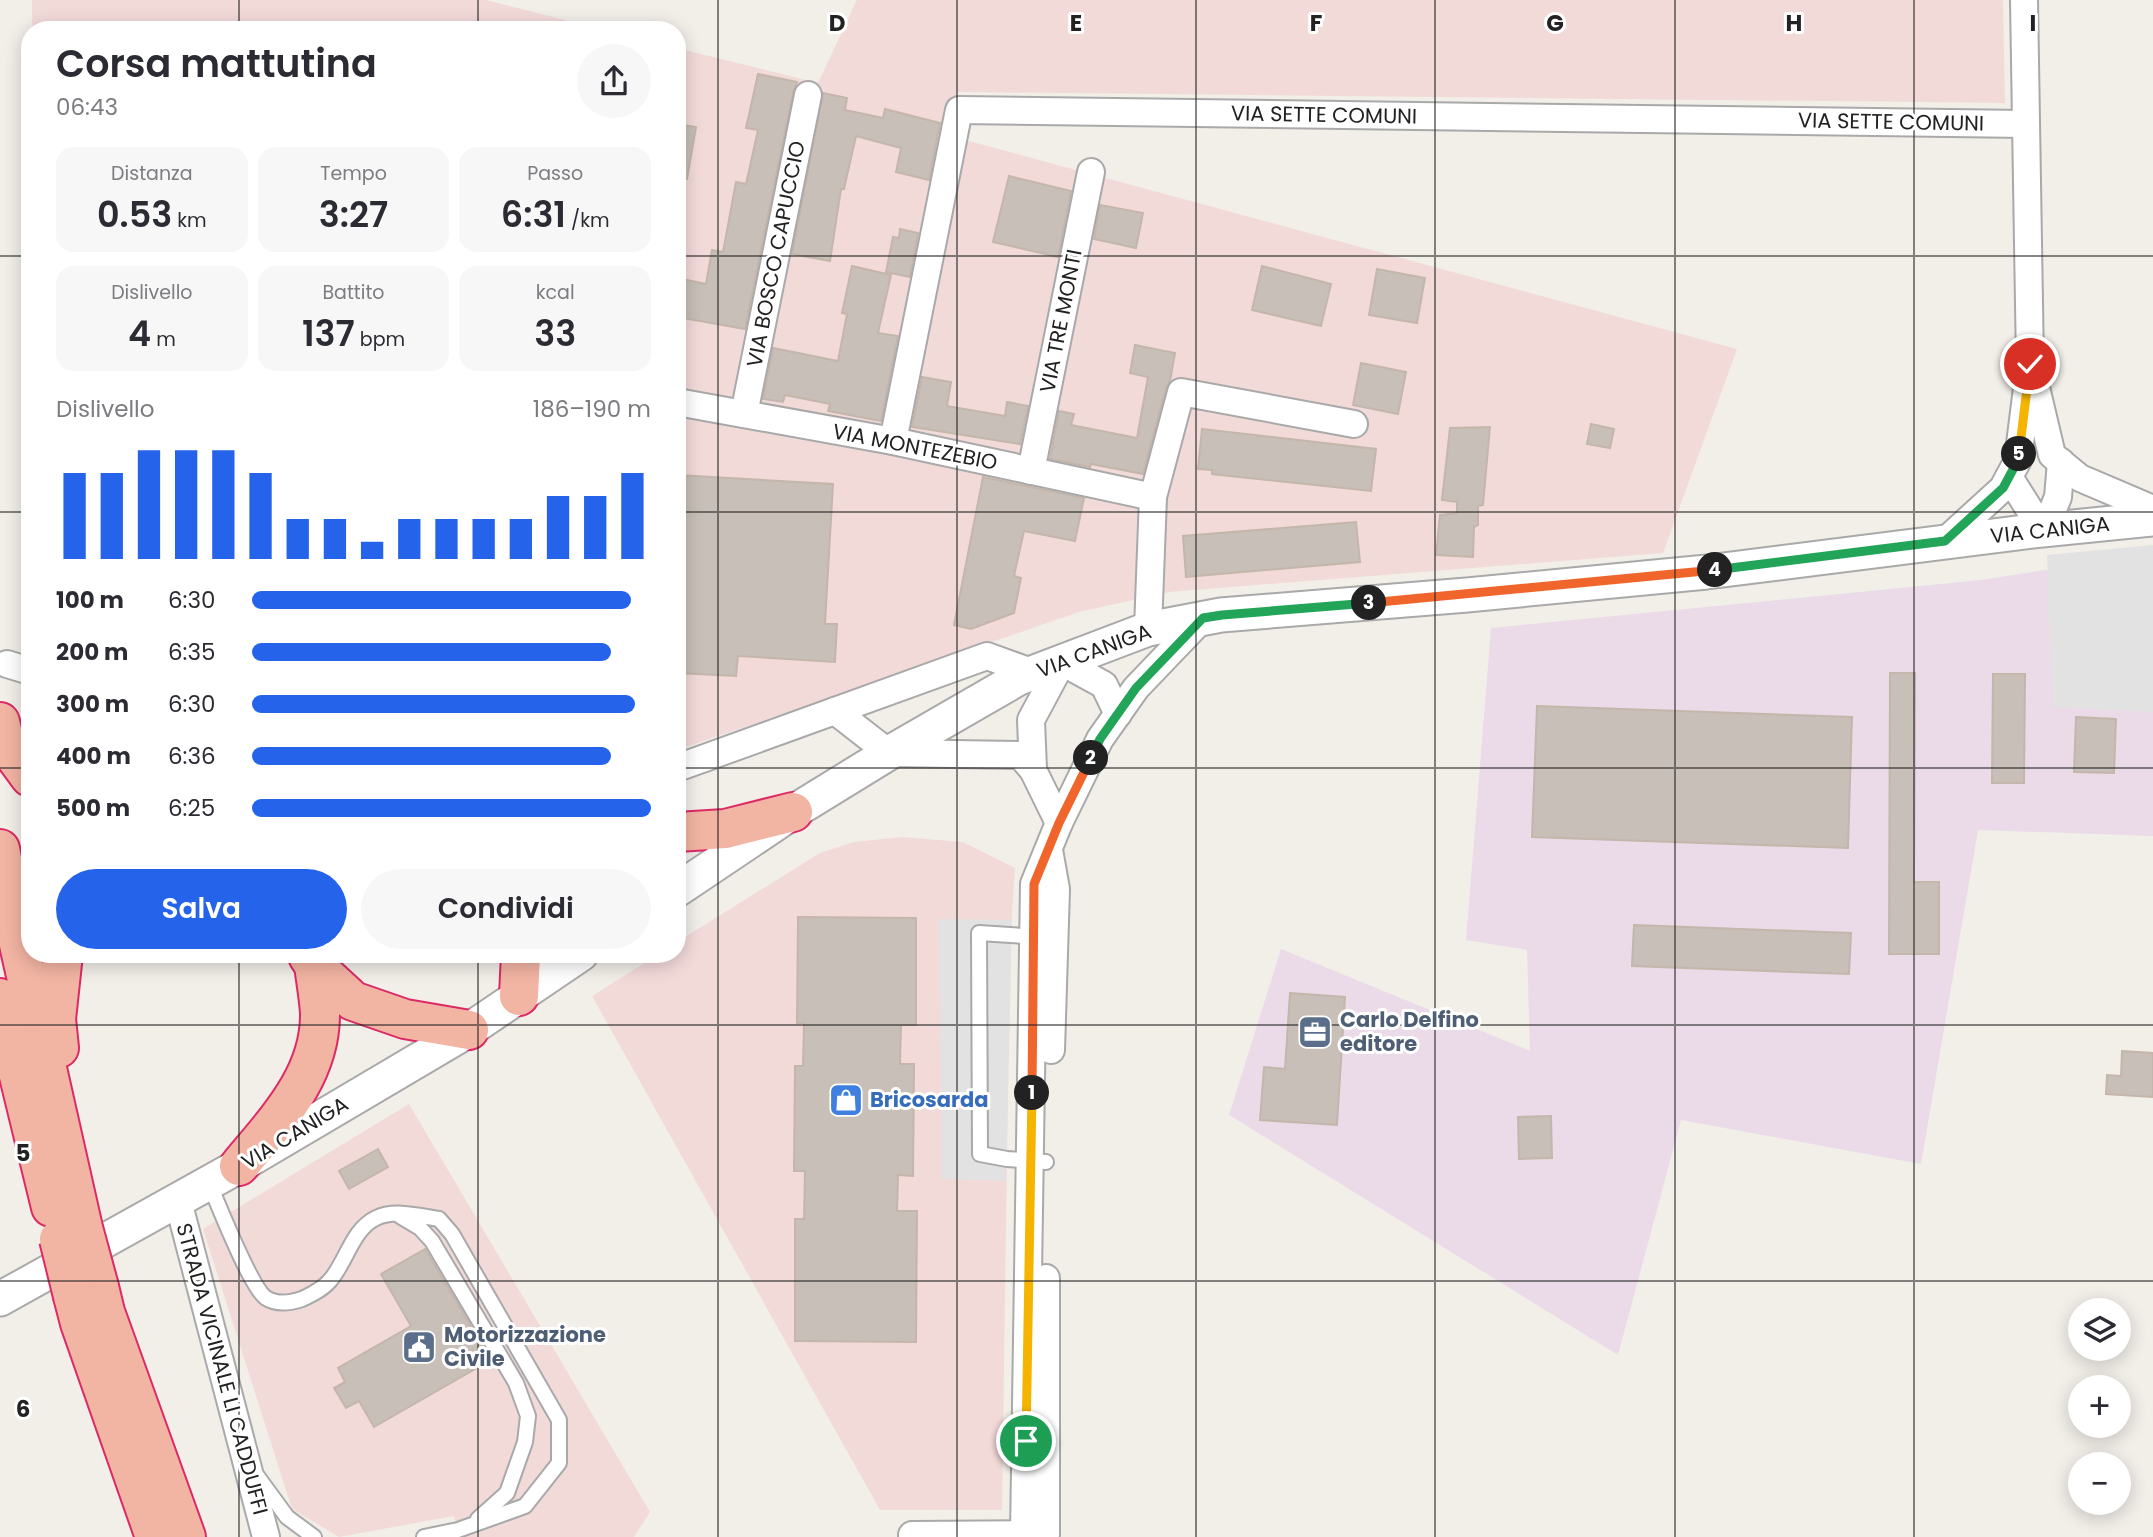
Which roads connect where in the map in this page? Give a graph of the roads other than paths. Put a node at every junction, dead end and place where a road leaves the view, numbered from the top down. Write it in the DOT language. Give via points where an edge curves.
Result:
graph roads {
  1 [pos="2024,0"];
  2 [pos="808,94"];
  3 [pos="2026,124"];
  4 [pos="1091,172"];
  5 [pos="2030,364"];
  6 [pos="686,404"];
  7 [pos="744,414"];
  8 [pos="1354,425"];
  9 [pos="893,442"];
  10 [pos="2061,462"];
  11 [pos="1031,471"];
  12 [pos="2009,477"];
  13 [pos="1153,497"];
  14 [pos="2153,509"];
  15 [pos="2153,519"];
  16 [pos="2045,530"];
  17 [pos="1945,541"];
  18 [pos="1203,618"];
  19 [pos="1147,629"];
  20 [pos="1048,667"];
  21 [pos="835,711"];
  22 [pos="1118,714"];
  23 [pos="0,722"];
  24 [pos="889,753"];
  25 [pos="21,765"];
  26 [pos="686,765"];
  27 [pos="1033,769"];
  28 [pos="793,812"];
  29 [pos="1059,823"];
  30 [pos="686,831"];
  31 [pos="0,849"];
  32 [pos="686,884"];
  33 [pos="1045,937"];
  34 [pos="21,957"];
  35 [pos="22,963"];
  36 [pos="62,963"];
  37 [pos="312,963"];
  38 [pos="315,963"];
  39 [pos="521,963"];
  40 [pos="568,963"];
  41 [pos="519,996"];
  42 [pos="0,998"];
  43 [pos="469,1030"];
  44 [pos="0,1110"];
  45 [pos="1039,1162"];
  46 [pos="224,1174"];
  47 [pos="178,1201"];
  48 [pos="396,1215"];
  49 [pos="68,1221"];
  50 [pos="86,1291"];
  51 [pos="0,1299"];
  52 [pos="246,1461"];
  53 [pos="458,1530"];
  54 [pos="912,1535"];
  55 [pos="155,1537"];
  56 [pos="186,1537"];
  57 [pos="266,1537"];
  58 [pos="314,1537"];
  59 [pos="424,1537"];
  1 -- 3 [label="street"];
  2 -- 7 [label="street, VIA BOSCO CAPUCCIO"];
  3 -- 5 [label="street"];
  3 -- 9 [label="street, VIA SETTE COMUNI" via="959,110"];
  4 -- 11 [label="street, VIA TRE MONTI"];
  5 -- 10 [label="street" via="2052,455"];
  5 -- 12 [label="street" via="2018,460"];
  6 -- 7 [label="street, VIA MONTEZEBIO"];
  7 -- 9 [label="street, VIA MONTEZEBIO"];
  8 -- 13 [label="street" via="1181,393"];
  9 -- 11 [label="street, VIA MONTEZEBIO"];
  10 -- 14 [label="street" via="2080,478"];
  10 -- 16 [label="street" via="2058,497"];
  11 -- 13 [label="street, VIA MONTEZEBIO"];
  12 -- 16 [label="street"];
  12 -- 17 [label="street" via="2003,488"];
  13 -- 19 [label="street"];
  15 -- 16 [label="street, VIA CANIGA"];
  16 -- 17 [label="street, VIA CANIGA"];
  17 -- 18 [label="street, VIA CANIGA" via="1707,572"];
  18 -- 19 [label="street, VIA CANIGA"];
  18 -- 22 [label="street" via="1136,688"];
  19 -- 20 [label="street, VIA CANIGA"];
  20 -- 21 [label="street" via="988,656"];
  20 -- 22 [label="street" via="1104,685"];
  20 -- 24 [label="street, VIA CANIGA" via="1019,678"];
  20 -- 27 [label="street" via="1031,720"];
  21 -- 24 [label="street"];
  21 -- 26 [label="street"];
  22 -- 29 [label="street" via="1100,739"];
  23 -- 25 [label="highway" via="5,743"];
  24 -- 27 [label="street" via="1020,755"];
  24 -- 28 [label="street, VIA CANIGA"];
  27 -- 29 [label="street"];
  28 -- 30 [label="highway" via="725,829"];
  28 -- 32 [label="street, VIA CANIGA"];
  29 -- 33 [label="street" via="1049,850 1056,889"];
  31 -- 34 [label="highway"];
  33 -- 45 [label="street"];
  33 -- 45 [label="lane" via="979,933 980,1154"];
  35 -- 49 [label="highway"];
  36 -- 49 [label="highway" via="56,1019"];
  37 -- 46 [label="highway" via="320,1014 314,1058 291,1104"];
  38 -- 43 [label="highway" via="353,1001 405,1019"];
  39 -- 41 [label="highway"];
  40 -- 41 [label="street, VIA CANIGA"];
  41 -- 43 [label="street, VIA CANIGA"];
  42 -- 49 [label="highway"];
  43 -- 46 [label="street, VIA CANIGA"];
  44 -- 49 [label="highway"];
  45 -- 54 [label="street" via="1035,1534"];
  46 -- 47 [label="street, VIA CANIGA"];
  46 -- 48 [label="lane" via="250,1273 264,1297 278,1303 293,1303 314,1294 331,1279 362,1227 378,1217"];
  47 -- 51 [label="street, VIA CANIGA"];
  47 -- 52 [label="street, STRADA VICINALE LI CADDUFFI"];
  48 -- 53 [label="lane" via="405,1216 432,1241 516,1383 528,1416 525,1442 507,1493 480,1518"];
  48 -- 53 [label="lane" via="439,1219 452,1234 558,1420 558,1464 525,1506"];
  49 -- 50 [label="highway, bridge"];
  50 -- 55 [label="highway" via="80,1323"];
  50 -- 56 [label="highway" via="105,1312"];
  52 -- 57 [label="street, STRADA VICINALE LI CADDUFFI"];
  52 -- 58 [label="lane" via="288,1517"];
  53 -- 59 [label="lane"];
}
